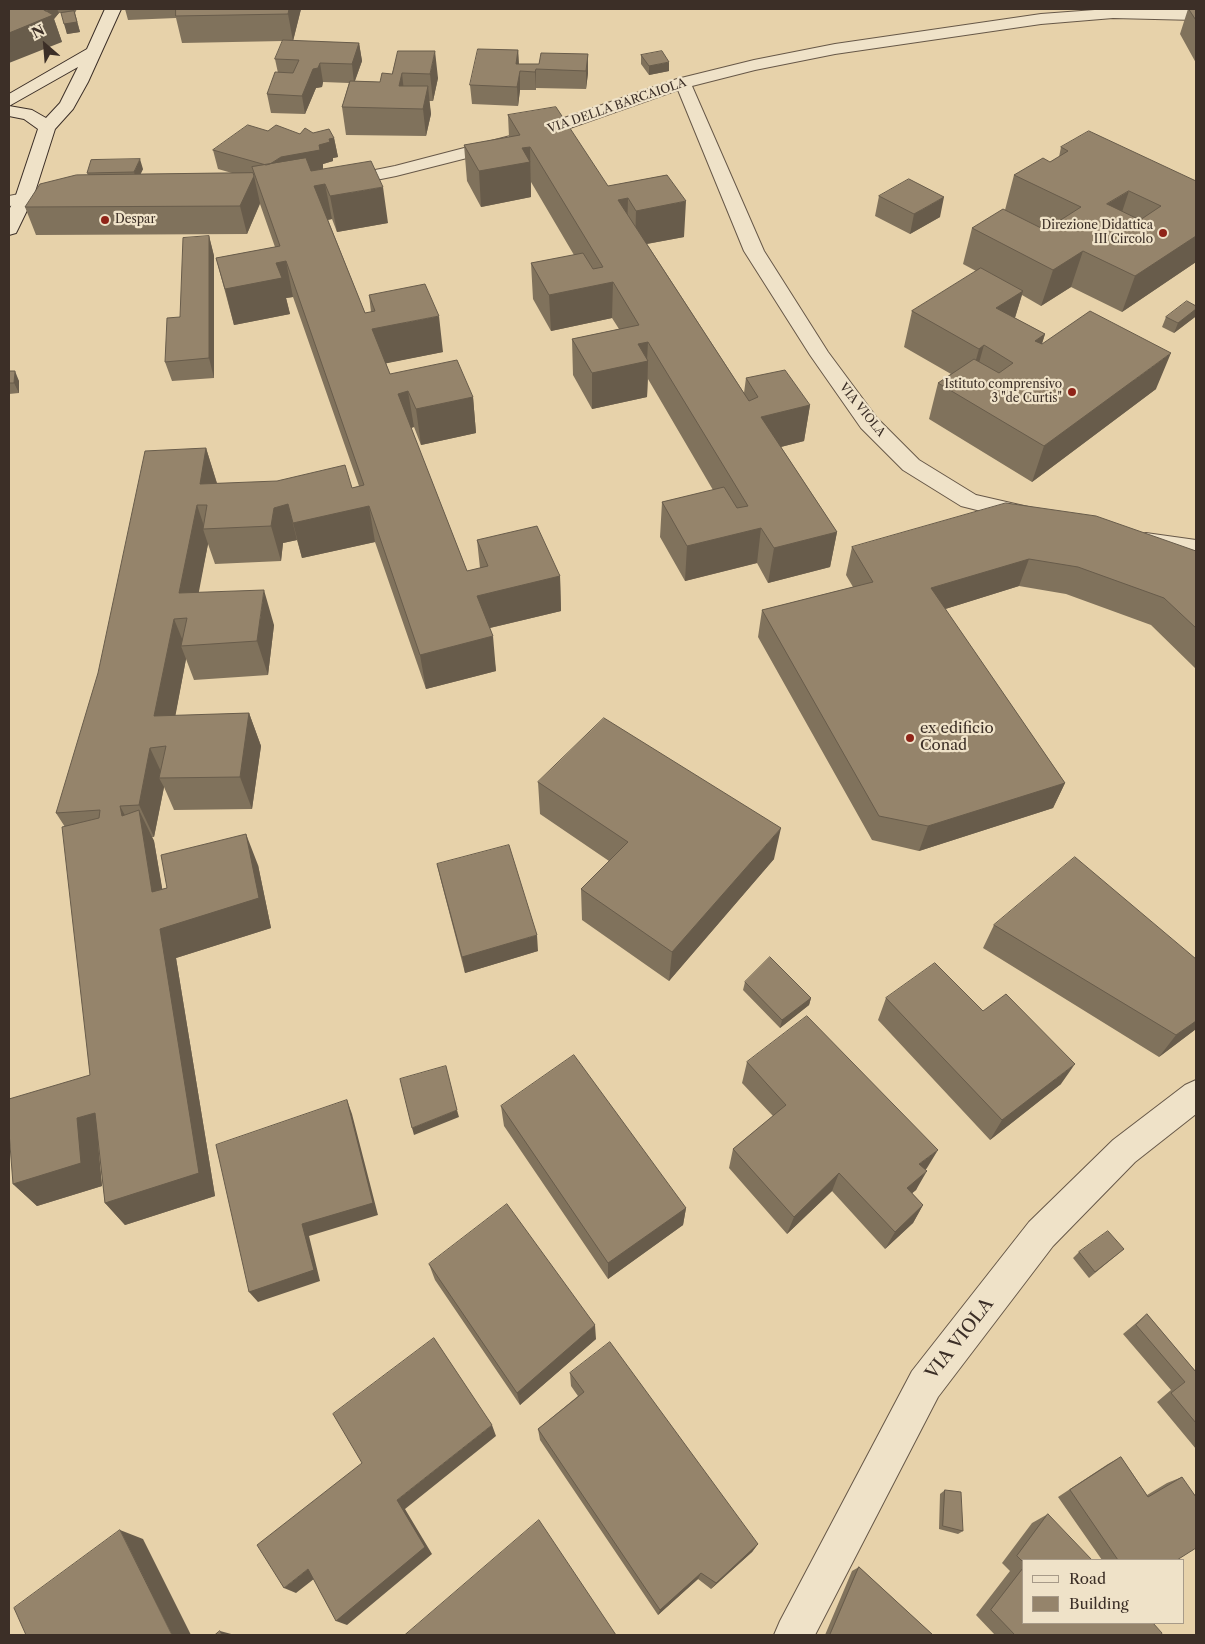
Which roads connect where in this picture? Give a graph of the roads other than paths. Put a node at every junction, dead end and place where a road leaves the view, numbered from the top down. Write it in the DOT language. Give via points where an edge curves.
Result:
graph roads {
  1 [pos="113,9"];
  2 [pos="1196,15"];
  3 [pos="93,52"];
  4 [pos="683,83"];
  5 [pos="9,101"];
  6 [pos="9,111"];
  7 [pos="47,128"];
  8 [pos="37,160"];
  9 [pos="14,173"];
  10 [pos="329,184"];
  11 [pos="69,198"];
  12 [pos="16,200"];
  13 [pos="9,229"];
  14 [pos="1044,519"];
  15 [pos="1128,539"];
  16 [pos="1196,548"];
  17 [pos="1196,1094"];
  18 [pos="794,1635"];
  1 -- 3 [label="street"];
  2 -- 4 [label="street, VIA DELLA BARCAIOLA" via="1113,13 1041,18 836,49"];
  3 -- 5 [label="street"];
  3 -- 7 [label="street" via="67,105"];
  4 -- 10 [label="street, VIA DELLA BARCAIOLA" via="524,138 396,171"];
  4 -- 14 [label="street, VIA VIOLA" via="754,251 820,355 869,423 911,465 969,501"];
  6 -- 7 [label="street" via="38,118"];
  7 -- 8 [label="street"];
  8 -- 9 [label="street"];
  8 -- 12 [label="street"];
  11 -- 12 [label="street"];
  12 -- 13 [label="street"];
  15 -- 16 [label="street"];
  17 -- 18 [label="street, VIA VIOLA" via="1124,1151 1041,1234 925,1384"];
}
